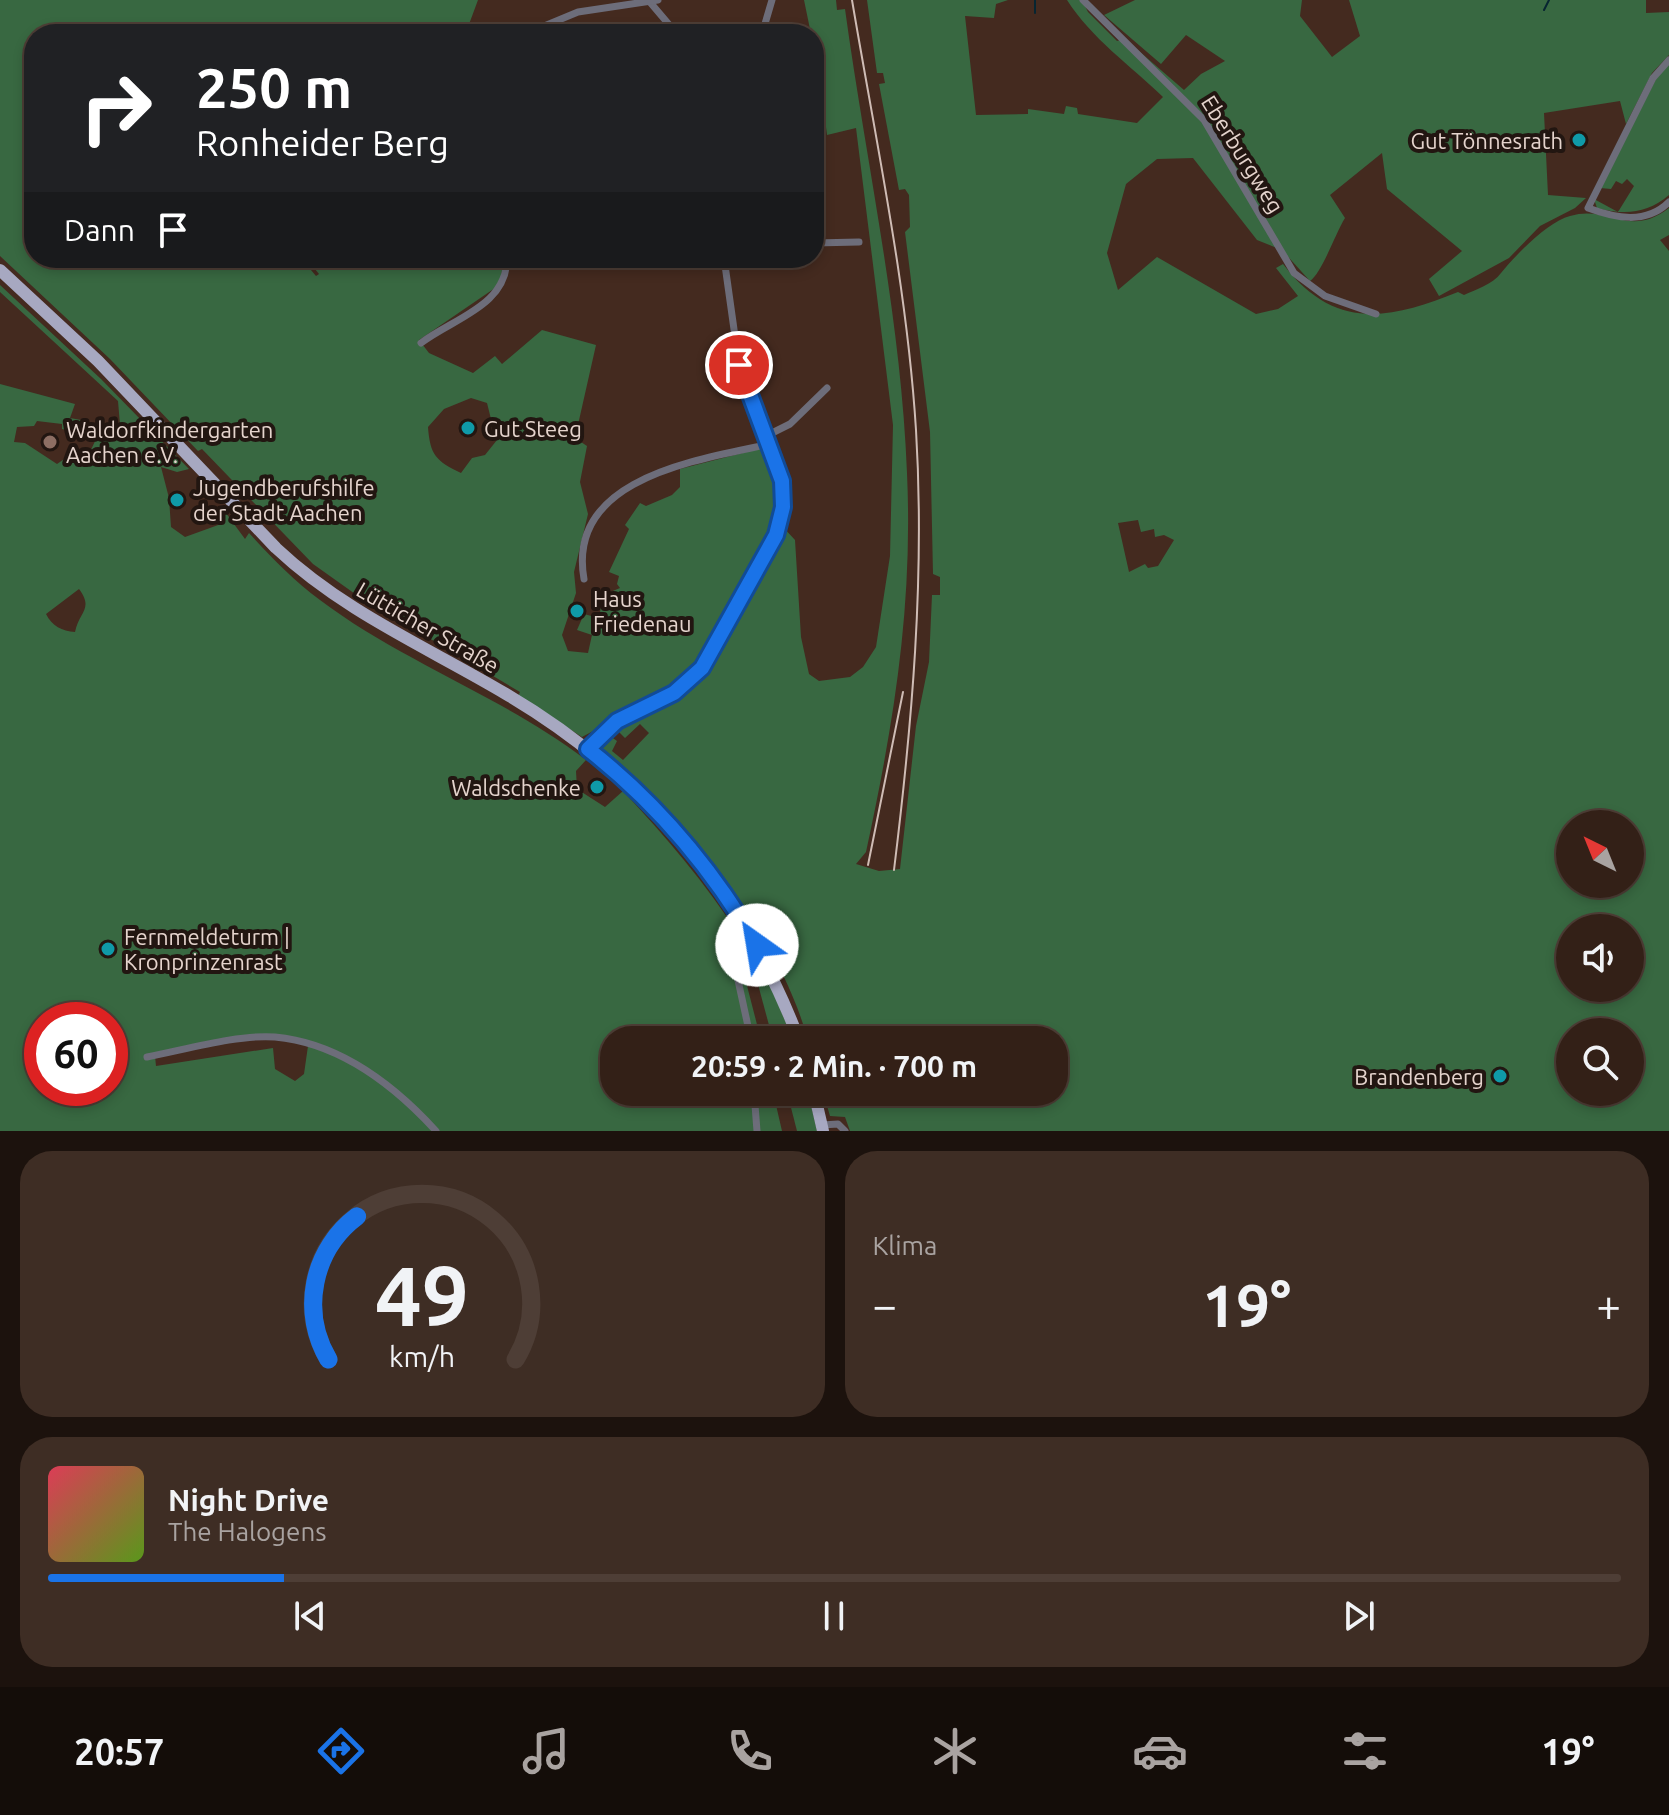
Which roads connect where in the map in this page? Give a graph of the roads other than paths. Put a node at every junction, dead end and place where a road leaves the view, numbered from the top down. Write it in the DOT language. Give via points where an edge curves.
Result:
graph roads {
  1 [pos="658,0"];
  2 [pos="772,0"];
  3 [pos="1083,0"];
  4 [pos="649,1"];
  5 [pos="552,24"];
  6 [pos="669,24"];
  7 [pos="765,24"];
  8 [pos="1669,60"];
  9 [pos="1669,202"];
  10 [pos="859,242"];
  11 [pos="824,243"];
  12 [pos="506,268"];
  13 [pos="725,268"];
  14 [pos="0,270"];
  15 [pos="1376,314"];
  16 [pos="421,343"];
  17 [pos="827,388"];
  18 [pos="768,440"];
  19 [pos="584,579"];
  20 [pos="588,749"];
  21 [pos="745,926"];
  22 [pos="748,1026"];
  23 [pos="793,1026"];
  24 [pos="147,1057"];
  25 [pos="755,1106"];
  26 [pos="817,1106"];
  27 [pos="822,1128"];
  28 [pos="436,1131"];
  29 [pos="757,1131"];
  30 [pos="845,1131"];
  1 -- 4 [label="street"];
  2 -- 7 [label="street"];
  3 -- 15 [label="street, Eberburgweg" via="1204,120 1294,273 1325,296"];
  4 -- 5 [label="street" via="578,12"];
  4 -- 6 [label="street"];
  8 -- 9 [label="street" via="1653,78 1588,208 1634,218"];
  10 -- 11 [label="street"];
  12 -- 16 [label="street" via="496,295"];
  13 -- 18 [label="street" via="739,365"];
  14 -- 20 [label="main road, Lütticher Straße" via="98,361 306,574 350,608 506,694"];
  17 -- 18 [label="street"];
  18 -- 19 [label="street" via="681,465 610,498 587,527"];
  18 -- 20 [label="street" via="783,486 780,523 714,653 689,682 617,721"];
  20 -- 21 [label="main road, Lütticher Straße" via="669,824"];
  21 -- 22 [label="street" via="731,948"];
  21 -- 23 [label="main road, Lütticher Straße"];
  24 -- 28 [label="street" via="281,1038 331,1053 374,1074"];
  25 -- 29 [label="street"];
  26 -- 27 [label="main road"];
  27 -- 30 [label="street" via="838,1124"];
}
